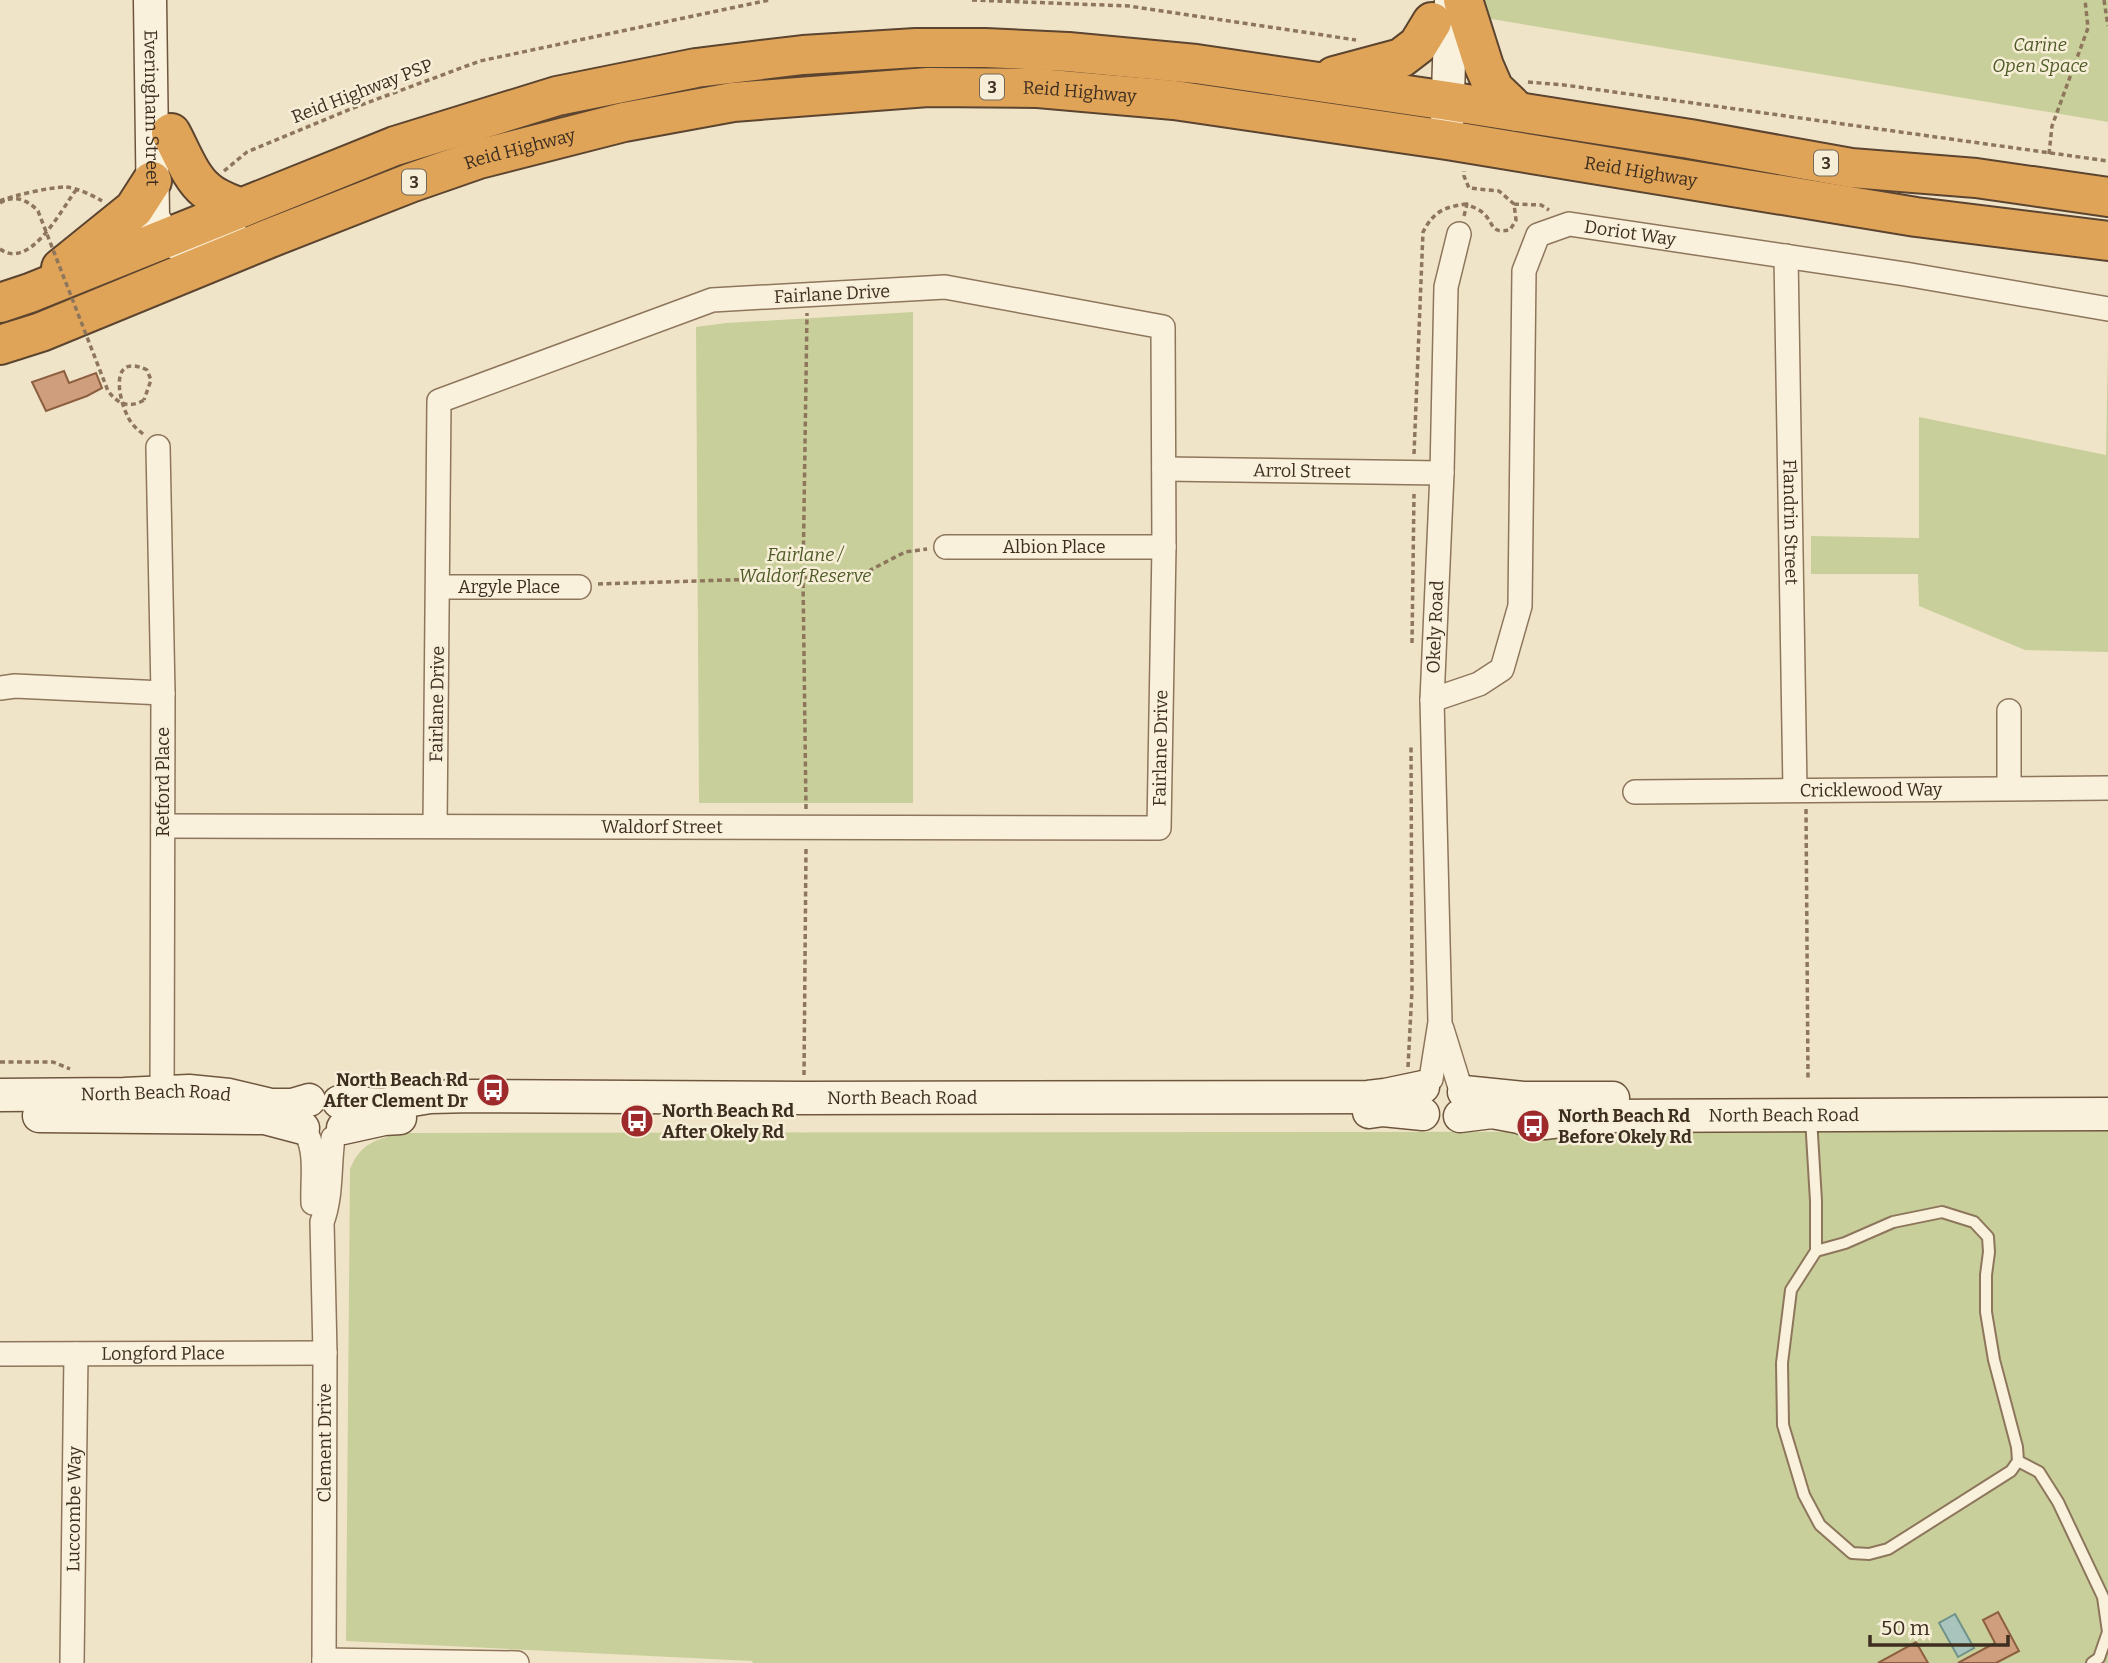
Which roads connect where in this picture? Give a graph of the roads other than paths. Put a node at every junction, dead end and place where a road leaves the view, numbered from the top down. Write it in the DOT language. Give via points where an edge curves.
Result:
graph roads {
  1 [pos="150,0"];
  2 [pos="169,0"];
  3 [pos="1463,0"];
  4 [pos="1439,7"];
  5 [pos="1315,81"];
  6 [pos="1437,99"];
  7 [pos="1518,112"];
  8 [pos="171,134"];
  9 [pos="1446,140"];
  10 [pos="2108,197"];
  11 [pos="241,208"];
  12 [pos="158,220"];
  13 [pos="1460,233"];
  14 [pos="270,237"];
  15 [pos="2108,241"];
  16 [pos="1786,256"];
  17 [pos="131,295"];
  18 [pos="15,298"];
  19 [pos="2108,309"];
  20 [pos="0,345"];
  21 [pos="158,447"];
  22 [pos="1164,469"];
  23 [pos="1442,473"];
  24 [pos="946,547"];
  25 [pos="1164,547"];
  26 [pos="439,587"];
  27 [pos="579,587"];
  28 [pos="0,688"];
  29 [pos="163,693"];
  30 [pos="1432,700"];
  31 [pos="2009,711"];
  32 [pos="2009,788"];
  33 [pos="2108,788"];
  34 [pos="1800,790"];
  35 [pos="1635,792"];
  36 [pos="163,826"];
  37 [pos="435,826"];
  38 [pos="1159,828"];
  39 [pos="1438,1092"];
  40 [pos="0,1095"];
  41 [pos="2108,1096"];
  42 [pos="162,1104"];
  43 [pos="2108,1114"];
  44 [pos="1811,1115"];
  45 [pos="0,1116"];
  46 [pos="322,1122"];
  47 [pos="1816,1251"];
  48 [pos="325,1353"];
  49 [pos="0,1354"];
  50 [pos="76,1354"];
  51 [pos="2018,1461"];
  52 [pos="324,1662"];
  53 [pos="72,1663"];
  54 [pos="517,1663"];
  55 [pos="2092,1663"];
  1 -- 12 [label="main road, Everingham Street"];
  2 -- 8 [label="main road, Everingham Street"];
  3 -- 7 [label="highway" via="1494,89"];
  4 -- 5 [label="highway" via="1418,45 1401,58"];
  4 -- 6 [label="main road"];
  5 -- 6 [label="highway, 3"];
  5 -- 11 [label="highway, 3" via="1183,63 985,48 916,48 696,68 557,96 395,146"];
  6 -- 7 [label="highway, 3"];
  6 -- 9 [label="main road"];
  7 -- 10 [label="highway, 3" via="1851,168 1976,178"];
  8 -- 11 [label="highway" via="205,190"];
  8 -- 12 [label="main road, Everingham Street"];
  9 -- 14 [label="highway, Reid Highway / 3" via="1174,100 1038,88 928,87 802,96 720,104 561,137 479,159"];
  9 -- 15 [label="highway, Reid Highway / 3" via="1916,217"];
  11 -- 12 [label="highway, 3"];
  12 -- 14 [label="main road" via="185,247"];
  12 -- 17 [label="main road" via="162,262"];
  12 -- 18 [label="highway"];
  13 -- 23 [label="street, Okely Road" via="1446,287"];
  14 -- 17 [label="highway, Reid Highway / 3"];
  16 -- 19 [label="street, Doriot Way"];
  16 -- 30 [label="street, Doriot Way" via="1569,224 1538,235 1524,271 1520,606 1502,669 1479,684"];
  16 -- 34 [label="street, Flandrin Street"];
  17 -- 20 [label="highway, Reid Highway / 3"];
  21 -- 29 [label="street, Retford Place"];
  22 -- 23 [label="street, Arrol Street"];
  22 -- 25 [label="street, Fairlane Drive"];
  22 -- 26 [label="street, Fairlane Drive" via="1163,327 945,287 712,300 439,401"];
  23 -- 30 [label="street, Okely Road"];
  24 -- 25 [label="street, Albion Place"];
  25 -- 38 [label="street, Fairlane Drive"];
  26 -- 27 [label="street, Argyle Place"];
  26 -- 37 [label="street, Fairlane Drive"];
  28 -- 29 [label="street"];
  29 -- 36 [label="street, Retford Place"];
  30 -- 39 [label="street, Okely Road"];
  31 -- 32 [label="street"];
  32 -- 33 [label="street, Cricklewood Way"];
  32 -- 34 [label="street, Cricklewood Way"];
  34 -- 35 [label="street, Cricklewood Way"];
  36 -- 37 [label="street, Waldorf Street"];
  36 -- 42 [label="street, Retford Place"];
  37 -- 38 [label="street, Waldorf Street"];
  39 -- 41 [label="main road, North Beach Road" via="1523,1098"];
  39 -- 44 [label="main road, North Beach Road" via="1492,1112 1546,1123 1599,1116"];
  39 -- 46 [label="main road, North Beach Road" via="1368,1097 430,1097"];
  40 -- 42 [label="main road, North Beach Road" via="124,1094"];
  42 -- 45 [label="main road, North Beach Road"];
  42 -- 46 [label="main road, North Beach Road"];
  43 -- 44 [label="main road, North Beach Road"];
  44 -- 47 [label="lane"];
  46 -- 48 [label="street, Clement Drive" via="329,1171 328,1206 322,1222"];
  47 -- 51 [label="lane" via="1893,1222 1942,1212 1974,1222 1988,1237 1986,1312"];
  47 -- 51 [label="lane" via="1791,1290 1782,1363 1783,1424 1804,1495 1820,1525 1852,1553 1888,1549 2011,1471"];
  48 -- 50 [label="street, Longford Place"];
  48 -- 52 [label="street, Clement Drive"];
  49 -- 50 [label="street, Longford Place"];
  50 -- 53 [label="street, Luccombe Way"];
  51 -- 55 [label="lane" via="2039,1472 2052,1492 2103,1597 2108,1632 2099,1658"];
  52 -- 54 [label="street"];
}
